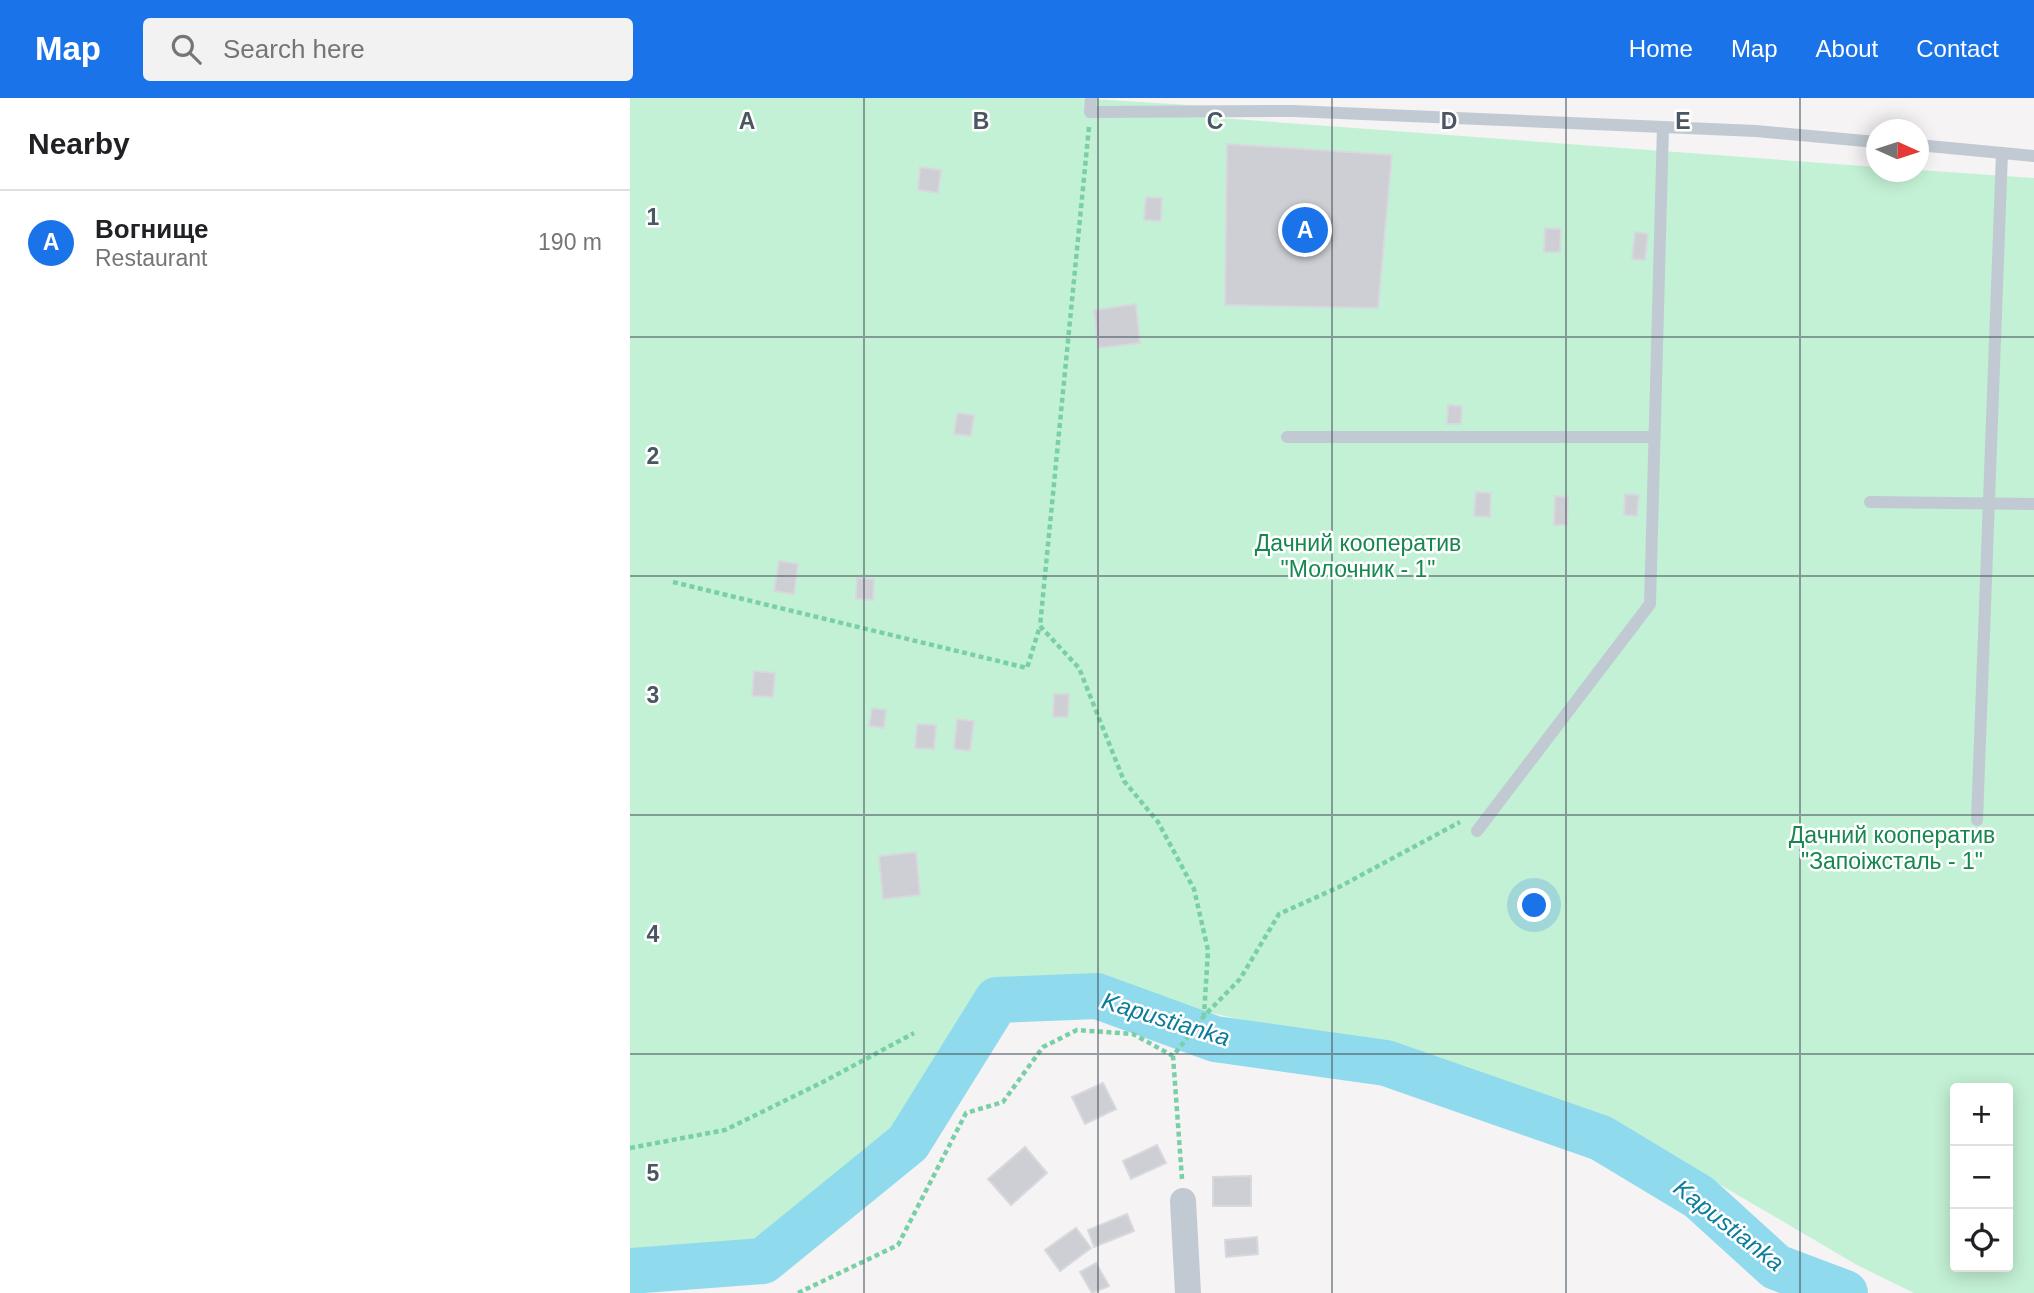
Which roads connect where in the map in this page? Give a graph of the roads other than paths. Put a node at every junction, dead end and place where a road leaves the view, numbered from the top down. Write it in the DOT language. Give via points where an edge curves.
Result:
graph roads {
  1 [pos="1091,98"];
  2 [pos="1663,127"];
  3 [pos="1866,141"];
  4 [pos="1929,146"];
  5 [pos="2002,153"];
  6 [pos="2034,156"];
  7 [pos="1287,437"];
  8 [pos="1654,437"];
  9 [pos="1870,502"];
  10 [pos="1988,503"];
  11 [pos="2034,504"];
  12 [pos="1977,820"];
  13 [pos="1477,831"];
  14 [pos="1183,1201"];
  15 [pos="1188,1293"];
  1 -- 2 [label="lane" via="1090,113 1293,111"];
  2 -- 3 [label="lane"];
  2 -- 8 [label="lane"];
  4 -- 5 [label="lane"];
  5 -- 6 [label="lane"];
  5 -- 10 [label="lane"];
  7 -- 8 [label="lane"];
  8 -- 13 [label="lane" via="1650,604"];
  9 -- 10 [label="lane"];
  10 -- 11 [label="lane"];
  10 -- 12 [label="lane"];
  14 -- 15 [label="street"];
}
